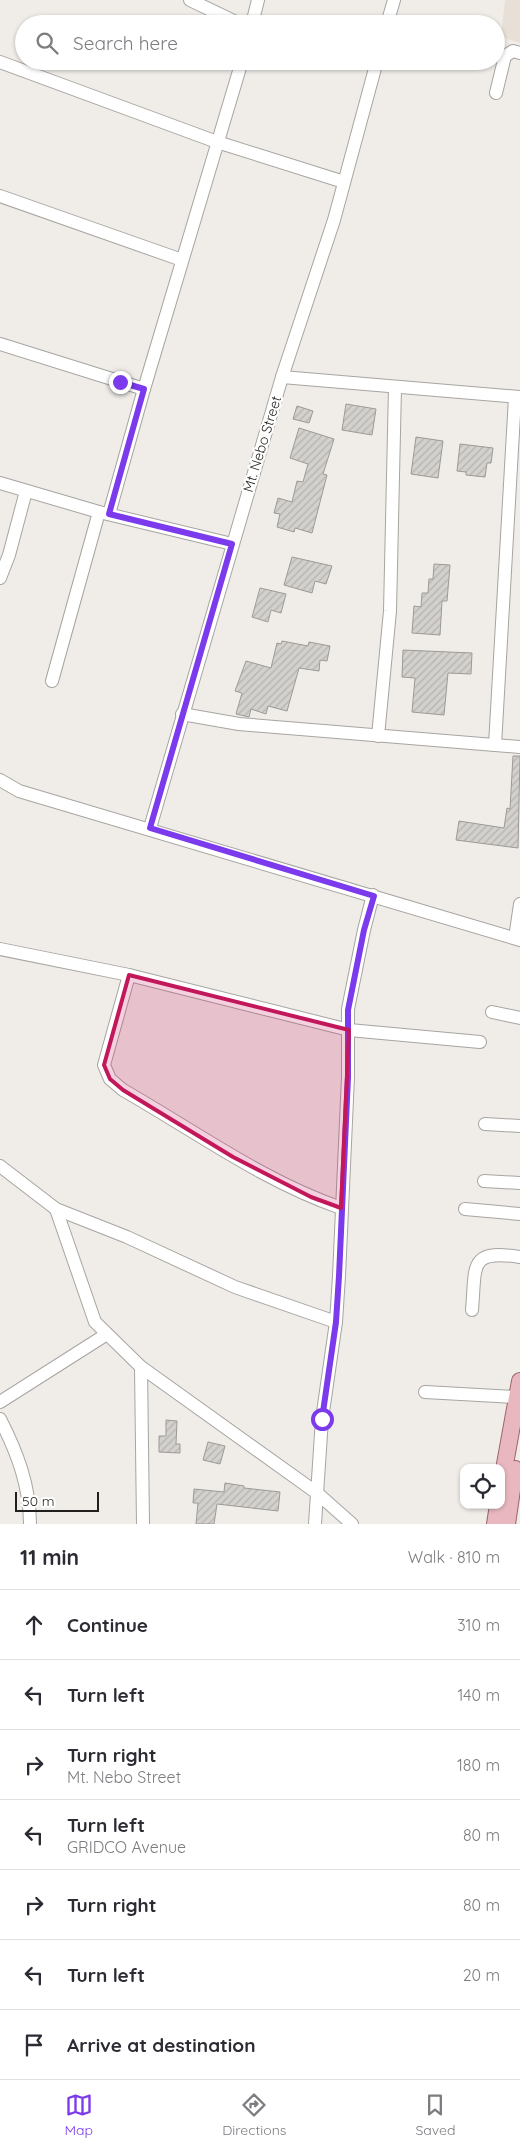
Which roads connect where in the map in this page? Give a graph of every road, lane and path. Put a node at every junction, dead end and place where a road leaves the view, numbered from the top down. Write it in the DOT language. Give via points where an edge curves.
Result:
graph roads {
  1 [pos="190,0"];
  2 [pos="258,0"];
  3 [pos="394,0"];
  4 [pos="221,15"];
  5 [pos="254,15"];
  6 [pos="390,15"];
  7 [pos="520,53"];
  8 [pos="505,56"];
  9 [pos="0,62"];
  10 [pos="15,68"];
  11 [pos="22,70"];
  12 [pos="240,70"];
  13 [pos="375,70"];
  14 [pos="502,70"];
  15 [pos="496,93"];
  16 [pos="217,142"];
  17 [pos="344,182"];
  18 [pos="0,196"];
  19 [pos="182,260"];
  20 [pos="0,344"];
  21 [pos="282,376"];
  22 [pos="395,387"];
  23 [pos="144,389"];
  24 [pos="518,397"];
  25 [pos="0,483"];
  26 [pos="26,491"];
  27 [pos="104,513"];
  28 [pos="232,544"];
  29 [pos="0,578"];
  30 [pos="52,681"];
  31 [pos="182,714"];
  32 [pos="378,736"];
  33 [pos="495,745"];
  34 [pos="520,747"];
  35 [pos="0,780"];
  36 [pos="19,791"];
  37 [pos="0,792"];
  38 [pos="150,828"];
  39 [pos="374,896"];
  40 [pos="520,904"];
  41 [pos="517,939"];
  42 [pos="0,949"];
  43 [pos="129,975"];
  44 [pos="492,1012"];
  45 [pos="520,1018"];
  46 [pos="349,1030"];
  47 [pos="480,1042"];
  48 [pos="485,1124"];
  49 [pos="520,1126"];
  50 [pos="0,1166"];
  51 [pos="484,1181"];
  52 [pos="520,1183"];
  53 [pos="341,1208"];
  54 [pos="465,1209"];
  55 [pos="56,1210"];
  56 [pos="520,1214"];
  57 [pos="520,1257"];
  58 [pos="472,1310"];
  59 [pos="336,1322"];
  60 [pos="107,1334"];
  61 [pos="141,1367"];
  62 [pos="520,1381"];
  63 [pos="425,1392"];
  64 [pos="516,1397"];
  65 [pos="0,1402"];
  66 [pos="0,1419"];
  67 [pos="520,1431"];
  68 [pos="505,1464"];
  69 [pos="317,1493"];
  70 [pos="497,1509"];
  71 [pos="30,1524"];
  72 [pos="142,1524"];
  73 [pos="315,1524"];
  74 [pos="352,1524"];
  75 [pos="495,1524"];
  76 [pos="507,1524"];
  1 -- 4 [label="street"];
  2 -- 5 [label="street"];
  3 -- 6 [label="street"];
  7 -- 8 [label="street" via="513,51"];
  9 -- 10 [label="street"];
  11 -- 16 [label="street"];
  12 -- 16 [label="street"];
  13 -- 17 [label="street, Mt. Nebo Street"];
  14 -- 15 [label="street"];
  16 -- 17 [label="street"];
  16 -- 19 [label="street"];
  17 -- 21 [label="street, Mt. Nebo Street"];
  18 -- 19 [label="street"];
  19 -- 23 [label="street"];
  20 -- 23 [label="street"];
  21 -- 22 [label="street"];
  21 -- 28 [label="street, Mt. Nebo Street"];
  22 -- 24 [label="street"];
  22 -- 32 [label="street" via="390,611"];
  23 -- 27 [label="street"];
  24 -- 33 [label="street"];
  25 -- 26 [label="street"];
  26 -- 27 [label="street"];
  26 -- 29 [label="street"];
  27 -- 28 [label="street"];
  27 -- 30 [label="street"];
  28 -- 31 [label="street, Mt. Nebo Street"];
  31 -- 32 [label="street" via="239,724"];
  31 -- 38 [label="street, Mt. Nebo Street"];
  32 -- 33 [label="street"];
  33 -- 34 [label="street"];
  35 -- 36 [label="street"];
  36 -- 37 [label="street"];
  36 -- 38 [label="street"];
  38 -- 39 [label="street"];
  39 -- 41 [label="street"];
  39 -- 46 [label="street" via="350,991"];
  40 -- 41 [label="street"];
  42 -- 43 [label="street"];
  43 -- 46 [label="street"];
  43 -- 53 [label="street" via="104,1065 110,1079 233,1157 311,1197"];
  44 -- 45 [label="street"];
  46 -- 47 [label="street"];
  46 -- 53 [label="street"];
  48 -- 49 [label="street"];
  50 -- 55 [label="street"];
  51 -- 52 [label="street"];
  53 -- 59 [label="street"];
  54 -- 56 [label="street"];
  55 -- 59 [label="street" via="127,1237 236,1287"];
  55 -- 60 [label="street" via="95,1322"];
  57 -- 58 [label="street" via="497,1254 486,1255 479,1260"];
  59 -- 69 [label="street" via="322,1419"];
  60 -- 61 [label="street"];
  60 -- 65 [label="street"];
  61 -- 69 [label="street"];
  61 -- 72 [label="street"];
  62 -- 64 [label="main road"];
  63 -- 64 [label="street"];
  64 -- 68 [label="main road"];
  66 -- 71 [label="street" via="20,1461"];
  67 -- 76 [label="main road"];
  69 -- 73 [label="street"];
  69 -- 74 [label="street"];
  70 -- 75 [label="main road"];
}
